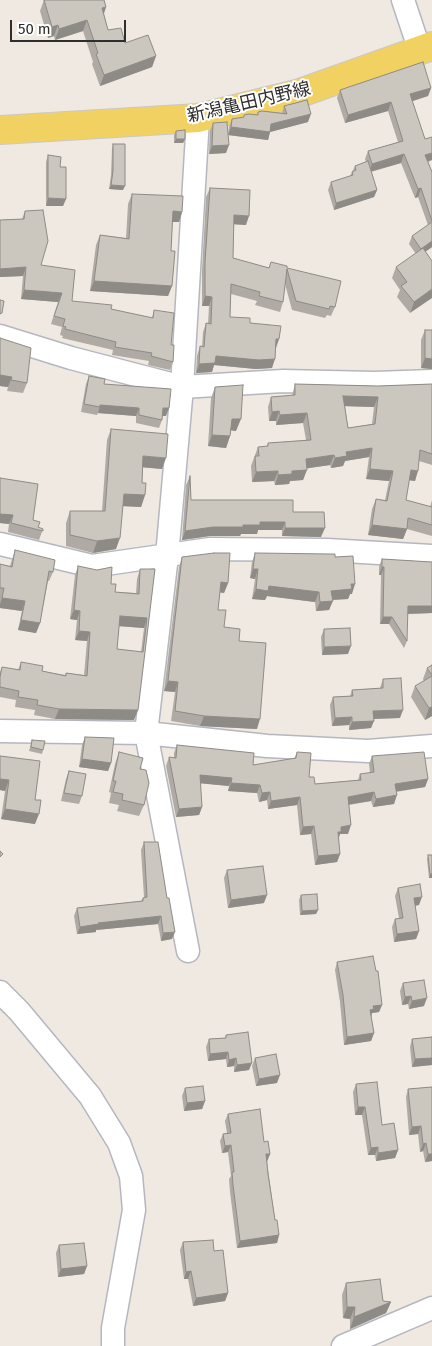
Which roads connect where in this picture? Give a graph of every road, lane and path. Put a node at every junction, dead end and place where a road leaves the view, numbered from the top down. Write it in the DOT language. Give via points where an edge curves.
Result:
graph roads {
  1 [pos="403,0"];
  2 [pos="426,48"];
  3 [pos="198,118"];
  4 [pos="0,130"];
  5 [pos="0,336"];
  6 [pos="432,381"];
  7 [pos="182,387"];
  8 [pos="0,544"];
  9 [pos="167,556"];
  10 [pos="432,556"];
  11 [pos="0,731"];
  12 [pos="146,733"];
  13 [pos="432,746"];
  14 [pos="188,951"];
  15 [pos="0,992"];
  16 [pos="432,1308"];
  17 [pos="113,1346"];
  18 [pos="343,1346"];
  1 -- 2 [label="street"];
  2 -- 3 [label="main road, 新潟亀田内野線" via="300,93"];
  3 -- 4 [label="main road, 新潟亀田内野線"];
  3 -- 7 [label="street"];
  5 -- 7 [label="street"];
  6 -- 7 [label="street" via="283,381"];
  7 -- 9 [label="street"];
  8 -- 9 [label="street" via="92,566"];
  9 -- 10 [label="street" via="210,549 327,550"];
  9 -- 12 [label="street"];
  11 -- 12 [label="street"];
  12 -- 13 [label="street" via="285,747 368,751"];
  12 -- 14 [label="street"];
  15 -- 17 [label="street" via="90,1096 119,1143 130,1176 134,1210 112,1328"];
  16 -- 18 [label="street"];
}
